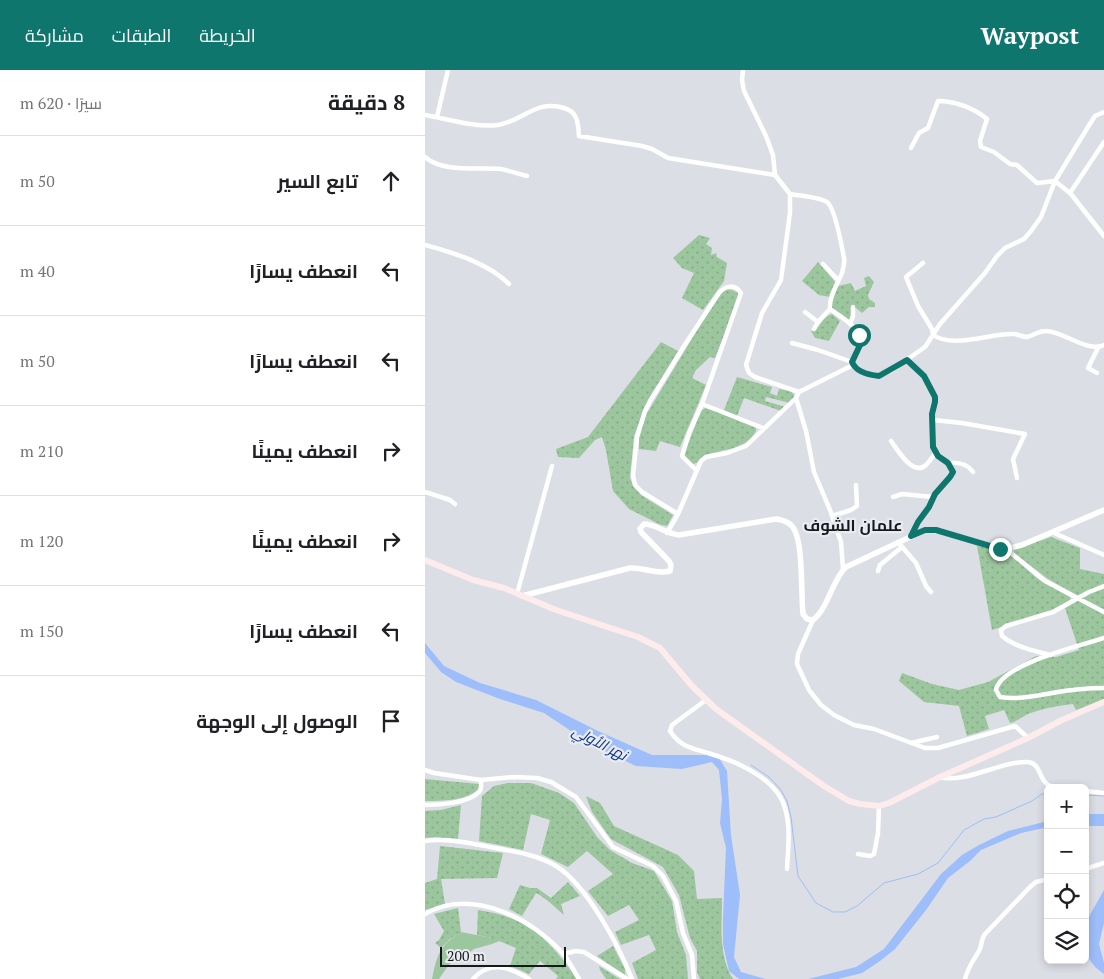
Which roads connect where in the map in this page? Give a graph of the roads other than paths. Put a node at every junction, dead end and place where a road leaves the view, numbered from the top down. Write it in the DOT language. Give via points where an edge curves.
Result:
graph roads {
  1 [pos="448,70"];
  2 [pos="743,70"];
  3 [pos="1104,112"];
  4 [pos="425,116"];
  5 [pos="437,117"];
  6 [pos="1104,142"];
  7 [pos="911,148"];
  8 [pos="425,157"];
  9 [pos="775,175"];
  10 [pos="527,176"];
  11 [pos="1055,181"];
  12 [pos="1070,193"];
  13 [pos="790,194"];
  14 [pos="1104,236"];
  15 [pos="425,245"];
  16 [pos="923,263"];
  17 [pos="823,264"];
  18 [pos="838,280"];
  19 [pos="509,284"];
  20 [pos="853,307"];
  21 [pos="830,309"];
  22 [pos="805,312"];
  23 [pos="817,322"];
  24 [pos="850,324"];
  25 [pos="814,329"];
  26 [pos="933,335"];
  27 [pos="792,343"];
  28 [pos="1102,346"];
  29 [pos="907,360"];
  30 [pos="853,364"];
  31 [pos="1097,373"];
  32 [pos="799,392"];
  33 [pos="796,398"];
  34 [pos="702,404"];
  35 [pos="933,420"];
  36 [pos="763,428"];
  37 [pos="891,441"];
  38 [pos="936,453"];
  39 [pos="948,463"];
  40 [pos="552,466"];
  41 [pos="697,470"];
  42 [pos="973,472"];
  43 [pos="1017,478"];
  44 [pos="856,485"];
  45 [pos="425,492"];
  46 [pos="893,497"];
  47 [pos="933,497"];
  48 [pos="455,504"];
  49 [pos="1104,510"];
  50 [pos="678,514"];
  51 [pos="832,516"];
  52 [pos="1052,532"];
  53 [pos="667,533"];
  54 [pos="911,536"];
  55 [pos="900,545"];
  56 [pos="1006,549"];
  57 [pos="1104,555"];
  58 [pos="425,560"];
  59 [pos="843,569"];
  60 [pos="878,571"];
  61 [pos="1104,586"];
  62 [pos="931,592"];
  63 [pos="520,595"];
  64 [pos="1078,599"];
  65 [pos="1104,612"];
  66 [pos="813,620"];
  67 [pos="1104,638"];
  68 [pos="1052,655"];
  69 [pos="1104,688"];
  70 [pos="706,700"];
  71 [pos="1104,702"];
  72 [pos="937,737"];
  73 [pos="1028,738"];
  74 [pos="910,743"];
  75 [pos="425,770"];
  76 [pos="940,777"];
  77 [pos="481,780"];
  78 [pos="1046,784"];
  79 [pos="1089,791"];
  80 [pos="1104,793"];
  81 [pos="425,805"];
  82 [pos="879,806"];
  83 [pos="425,840"];
  84 [pos="858,854"];
  85 [pos="1104,863"];
  86 [pos="1089,868"];
  87 [pos="787,869"];
  88 [pos="1044,880"];
  89 [pos="425,914"];
  90 [pos="563,954"];
  91 [pos="473,979"];
  92 [pos="529,979"];
  93 [pos="579,979"];
  94 [pos="627,979"];
  95 [pos="631,979"];
  96 [pos="694,979"];
  97 [pos="965,979"];
  1 -- 5 [label="street"];
  2 -- 9 [label="street" via="744,91 766,136"];
  3 -- 11 [label="street" via="1091,121"];
  4 -- 5 [label="street"];
  5 -- 9 [label="street" via="498,125 541,107 554,106 576,114 579,136 642,146 668,158"];
  6 -- 12 [label="street"];
  7 -- 11 [label="street" via="919,133 928,128 938,101 948,101 970,108 987,119 980,141 983,148 1017,165 1037,183"];
  8 -- 10 [label="street" via="433,164 501,169"];
  9 -- 13 [label="street"];
  11 -- 12 [label="street"];
  11 -- 26 [label="street" via="1041,217 1031,231 997,256"];
  12 -- 14 [label="street"];
  13 -- 18 [label="street" via="829,205 845,260"];
  13 -- 32 [label="street" via="781,280 762,313 746,366 755,377"];
  15 -- 19 [label="street" via="485,266"];
  16 -- 26 [label="street" via="906,276"];
  17 -- 18 [label="street"];
  18 -- 21 [label="street"];
  20 -- 24 [label="street"];
  21 -- 23 [label="street"];
  21 -- 24 [label="street"];
  22 -- 23 [label="street"];
  23 -- 25 [label="street"];
  24 -- 30 [label="street" via="861,342"];
  26 -- 28 [label="street" via="959,340 1013,334 1026,337 1047,331 1087,345"];
  26 -- 29 [label="street" via="925,347"];
  27 -- 30 [label="street"];
  28 -- 31 [label="street" via="1088,368"];
  29 -- 30 [label="street" via="879,376 865,373"];
  29 -- 35 [label="street" via="924,376 935,397"];
  30 -- 32 [label="street"];
  32 -- 33 [label="street"];
  33 -- 36 [label="street"];
  33 -- 51 [label="street" via="814,472"];
  34 -- 36 [label="street"];
  34 -- 41 [label="street" via="682,456"];
  34 -- 50 [label="street" via="741,293 731,286 723,287 686,342 648,406 637,437 635,485"];
  35 -- 38 [label="street" via="932,443"];
  35 -- 43 [label="street" via="1025,434 1013,459"];
  36 -- 41 [label="street" via="742,448 704,459"];
  37 -- 38 [label="street" via="909,465 918,468 925,466"];
  38 -- 39 [label="street"];
  39 -- 42 [label="street" via="966,465"];
  39 -- 47 [label="street" via="953,469 952,474"];
  40 -- 63 [label="street"];
  41 -- 50 [label="street"];
  44 -- 51 [label="street" via="857,506"];
  45 -- 48 [label="street"];
  46 -- 47 [label="street" via="902,494"];
  47 -- 54 [label="street"];
  49 -- 52 [label="street"];
  50 -- 53 [label="street"];
  51 -- 59 [label="street" via="841,542"];
  52 -- 56 [label="street"];
  52 -- 57 [label="street"];
  53 -- 63 [label="street" via="646,524 640,529 671,563 668,572 630,568"];
  53 -- 66 [label="street" via="682,534 773,519 788,522 798,539 803,614"];
  54 -- 55 [label="street"];
  54 -- 56 [label="street" via="925,530 936,530"];
  55 -- 59 [label="street"];
  55 -- 60 [label="street"];
  55 -- 62 [label="street" via="916,563"];
  56 -- 64 [label="street" via="1038,576"];
  58 -- 63 [label="main road"];
  59 -- 66 [label="street" via="819,615"];
  61 -- 64 [label="street"];
  63 -- 70 [label="main road" via="638,637 659,648"];
  64 -- 65 [label="street"];
  64 -- 68 [label="street" via="1053,612 1001,630 1002,636 1009,641"];
  66 -- 74 [label="street" via="797,660 798,670 809,690 821,704 849,723"];
  67 -- 68 [label="street"];
  68 -- 69 [label="street" via="1012,671 998,685 998,695 1021,698"];
  70 -- 82 [label="main road" via="824,786 849,801"];
  70 -- 87 [label="street" via="673,725 670,731 680,744 738,763 776,791 784,805 788,825"];
  71 -- 73 [label="main road"];
  72 -- 74 [label="street"];
  73 -- 74 [label="street" via="1015,726 938,748"];
  73 -- 76 [label="main road"];
  75 -- 77 [label="street"];
  76 -- 78 [label="street" via="953,778 1029,762"];
  76 -- 82 [label="main road"];
  77 -- 81 [label="street" via="478,793 465,799"];
  77 -- 96 [label="street" via="529,777 551,782 580,800 613,847 657,869 676,900 693,956"];
  79 -- 80 [label="street"];
  82 -- 84 [label="street" via="874,854"];
  83 -- 95 [label="street" via="506,850 535,857 560,869 604,923"];
  85 -- 86 [label="street"];
  88 -- 97 [label="street" via="1030,887 985,934"];
  89 -- 90 [label="street" via="463,904 506,913 535,929"];
  90 -- 93 [label="street"];
  90 -- 94 [label="street" via="584,952"];
  91 -- 92 [label="street" via="485,969 497,967 513,970"];
}
